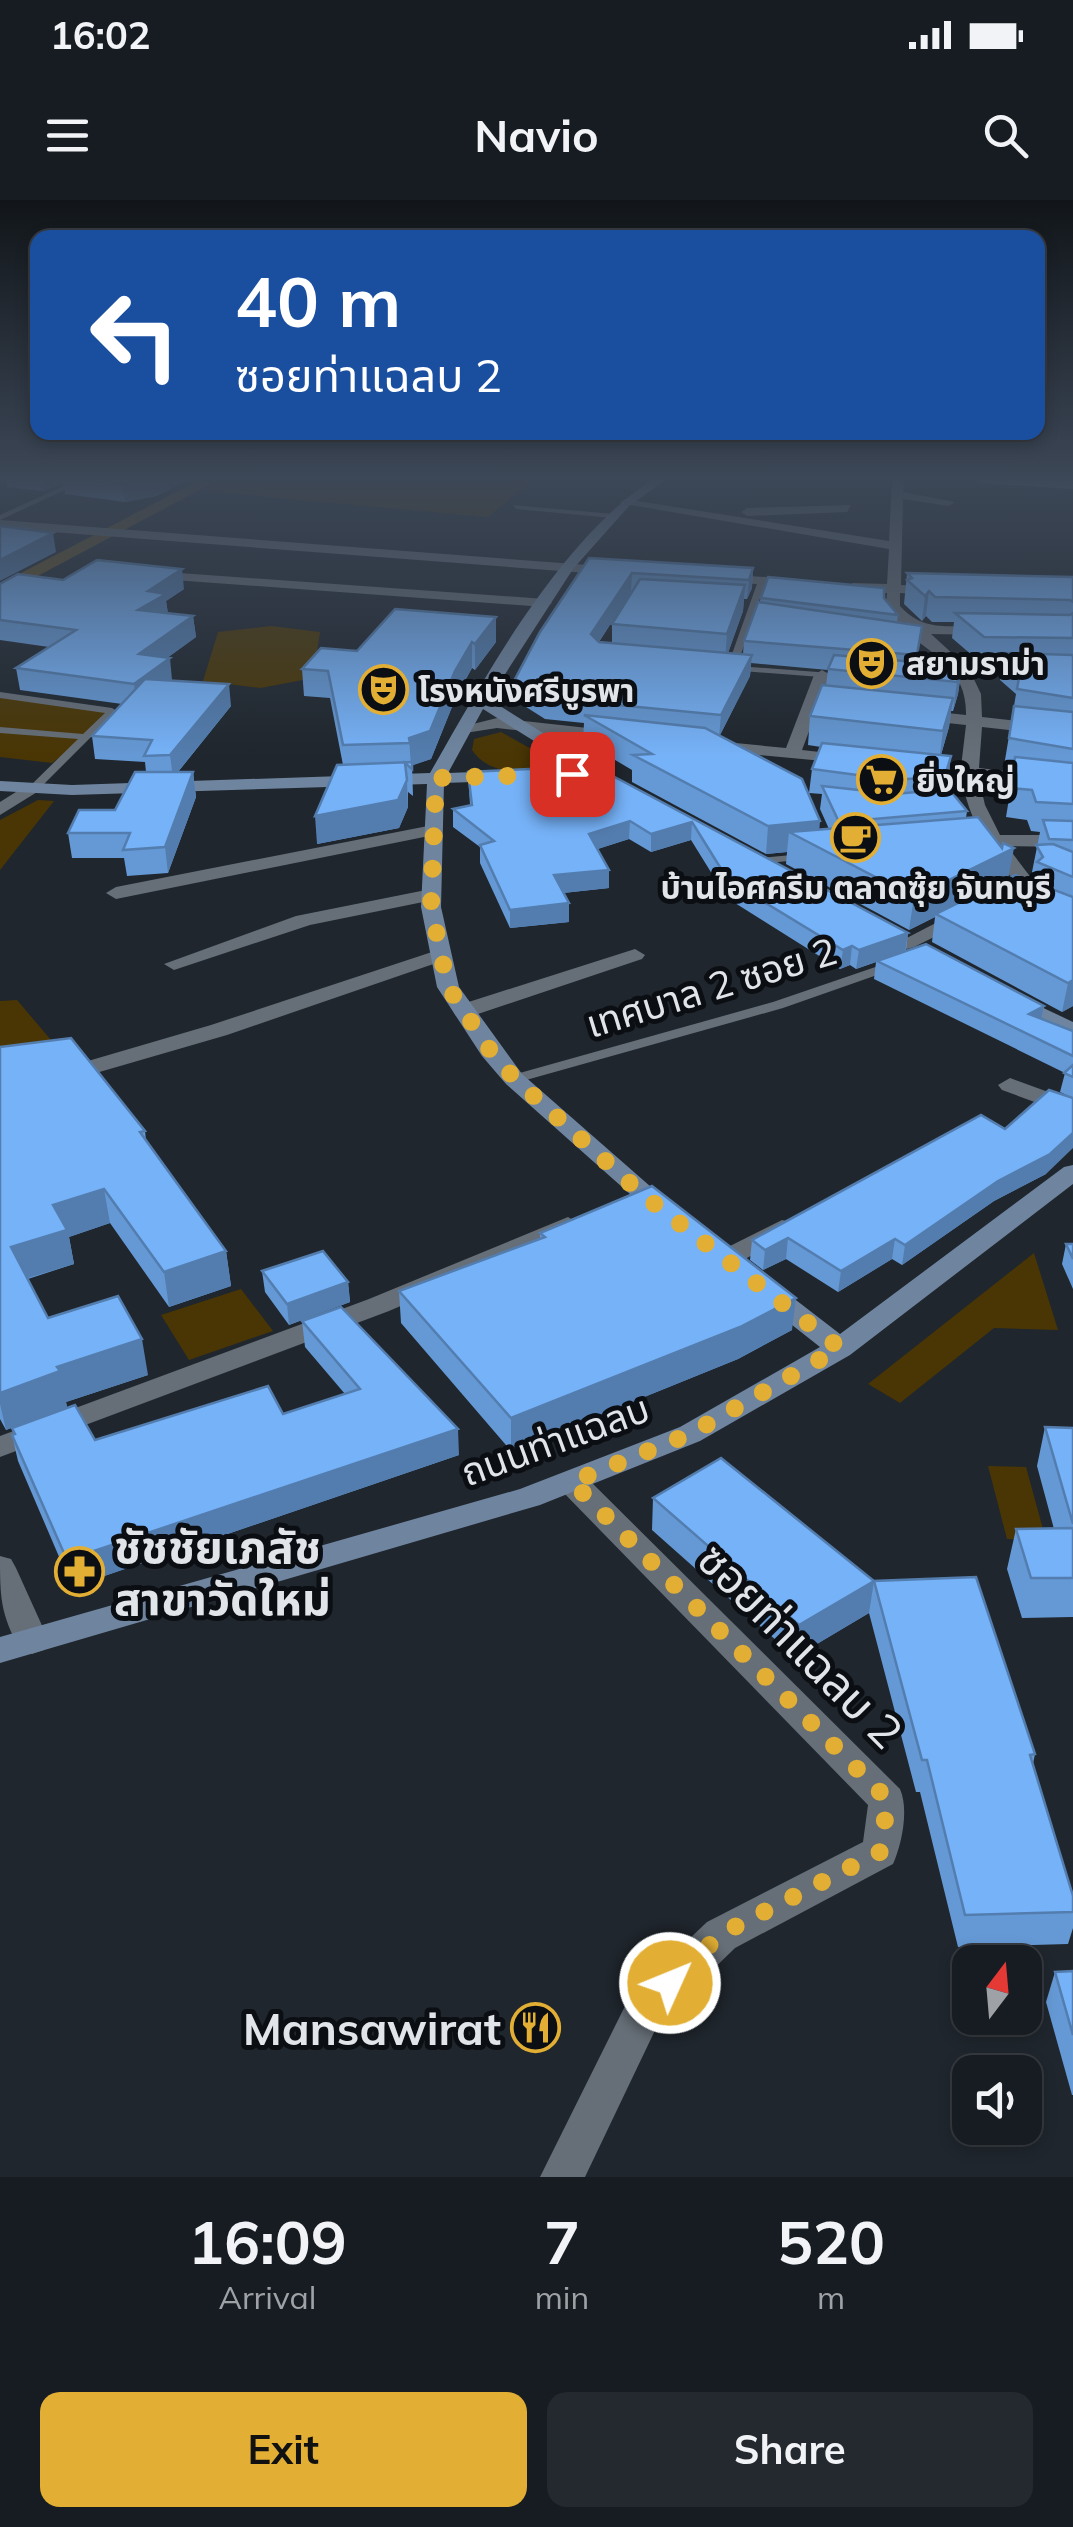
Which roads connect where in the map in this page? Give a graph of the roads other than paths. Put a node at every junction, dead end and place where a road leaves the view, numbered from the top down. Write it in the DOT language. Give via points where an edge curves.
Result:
graph roads {
  1 [pos="566,571"];
  2 [pos="615,571"];
  3 [pos="892,571"];
  4 [pos="626,572"];
  5 [pos="139,574"];
  6 [pos="704,577"];
  7 [pos="762,580"];
  8 [pos="817,584"];
  9 [pos="836,586"];
  10 [pos="891,590"];
  11 [pos="949,591"];
  12 [pos="545,603"];
  13 [pos="732,605"];
  14 [pos="751,611"];
  15 [pos="769,618"];
  16 [pos="1008,632"];
  17 [pos="911,633"];
  18 [pos="962,670"];
  19 [pos="1073,673"];
  20 [pos="822,675"];
  21 [pos="840,677"];
  22 [pos="950,686"];
  23 [pos="968,688"];
  24 [pos="0,694"];
  25 [pos="480,700"];
  26 [pos="811,704"];
  27 [pos="830,706"];
  28 [pos="904,714"];
  29 [pos="977,721"];
  30 [pos="517,726"];
  31 [pos="465,728"];
  32 [pos="0,730"];
  33 [pos="1073,732"];
  34 [pos="85,737"];
  35 [pos="631,738"];
  36 [pos="688,744"];
  37 [pos="746,750"];
  38 [pos="792,754"];
  39 [pos="450,756"];
  40 [pos="761,762"];
  41 [pos="871,762"];
  42 [pos="891,764"];
  43 [pos="970,772"];
  44 [pos="436,778"];
  45 [pos="1073,784"];
  46 [pos="0,786"];
  47 [pos="34,788"];
  48 [pos="627,791"];
  49 [pos="976,804"];
  50 [pos="956,807"];
  51 [pos="0,810"];
  52 [pos="433,830"];
  53 [pos="982,840"];
  54 [pos="1073,841"];
  55 [pos="750,856"];
  56 [pos="812,856"];
  57 [pos="792,879"];
  58 [pos="116,892"];
  59 [pos="1010,892"];
  60 [pos="431,895"];
  61 [pos="1042,905"];
  62 [pos="907,943"];
  63 [pos="441,955"];
  64 [pos="635,955"];
  65 [pos="174,964"];
  66 [pos="991,988"];
  67 [pos="464,1012"];
  68 [pos="1073,1031"];
  69 [pos="96,1066"];
  70 [pos="514,1078"];
  71 [pos="1010,1085"];
  72 [pos="1073,1109"];
  73 [pos="1073,1172"];
  74 [pos="642,1194"];
  75 [pos="810,1213"];
  76 [pos="681,1225"];
  77 [pos="840,1348"];
  78 [pos="0,1447"];
  79 [pos="572,1482"];
  80 [pos="0,1568"];
  81 [pos="16,1645"];
  82 [pos="562,2177"];
  1 -- 12 [label="street"];
  2 -- 4 [label="street"];
  3 -- 10 [label="street"];
  5 -- 12 [label="street"];
  6 -- 7 [label="street"];
  7 -- 8 [label="street"];
  7 -- 14 [label="lane"];
  9 -- 10 [label="street"];
  10 -- 11 [label="street"];
  10 -- 17 [label="street" via="893,607"];
  12 -- 25 [label="street"];
  13 -- 14 [label="lane"];
  14 -- 15 [label="lane"];
  14 -- 20 [label="lane" via="726,667"];
  16 -- 17 [label="street"];
  17 -- 18 [label="street"];
  18 -- 19 [label="street"];
  18 -- 23 [label="street"];
  20 -- 21 [label="lane"];
  20 -- 26 [label="street"];
  22 -- 23 [label="lane"];
  23 -- 29 [label="street"];
  24 -- 34 [label="lane" via="112,710"];
  25 -- 30 [label="street"];
  25 -- 31 [label="street"];
  26 -- 27 [label="street"];
  26 -- 38 [label="street"];
  28 -- 29 [label="street"];
  29 -- 33 [label="street"];
  29 -- 43 [label="street"];
  30 -- 31 [label="street" via="488,722"];
  30 -- 35 [label="street"];
  30 -- 48 [label="street" via="563,768 596,774"];
  31 -- 39 [label="street"];
  32 -- 34 [label="lane"];
  34 -- 47 [label="lane"];
  36 -- 37 [label="street"];
  37 -- 38 [label="street"];
  37 -- 40 [label="lane"];
  38 -- 41 [label="street"];
  39 -- 44 [label="street"];
  39 -- 44 [label="street" via="463,768 512,776"];
  42 -- 43 [label="street"];
  43 -- 45 [label="street"];
  43 -- 49 [label="street"];
  44 -- 47 [label="street"];
  44 -- 52 [label="street"];
  46 -- 47 [label="street"];
  47 -- 51 [label="street"];
  49 -- 50 [label="lane"];
  49 -- 53 [label="street"];
  52 -- 58 [label="street"];
  52 -- 60 [label="street"];
  53 -- 54 [label="street"];
  53 -- 59 [label="street" via="1025,883"];
  55 -- 56 [label="lane"];
  55 -- 57 [label="street"];
  59 -- 61 [label="street"];
  59 -- 62 [label="street"];
  60 -- 63 [label="street"];
  60 -- 65 [label="street" via="335,912"];
  62 -- 70 [label="lane, เทศบาล 2 ซอย 2" via="778,1005"];
  63 -- 67 [label="street" via="448,987"];
  63 -- 69 [label="street"];
  64 -- 67 [label="street"];
  66 -- 68 [label="street"];
  67 -- 70 [label="street"];
  70 -- 74 [label="street"];
  71 -- 72 [label="street"];
  73 -- 77 [label="street, ถนนท่าแฉลบ"];
  74 -- 76 [label="street"];
  74 -- 78 [label="street" via="380,1305"];
  75 -- 77 [label="street" via="732,1265"];
  77 -- 79 [label="street, ถนนท่าแฉลบ" via="690,1434"];
  79 -- 81 [label="street, ถนนท่าแฉลบ"];
  79 -- 82 [label="street, ซอยท่าแฉลบ 2" via="888,1800 880,1852 721,1934 645,2008"];
  80 -- 81 [label="street"];
}
